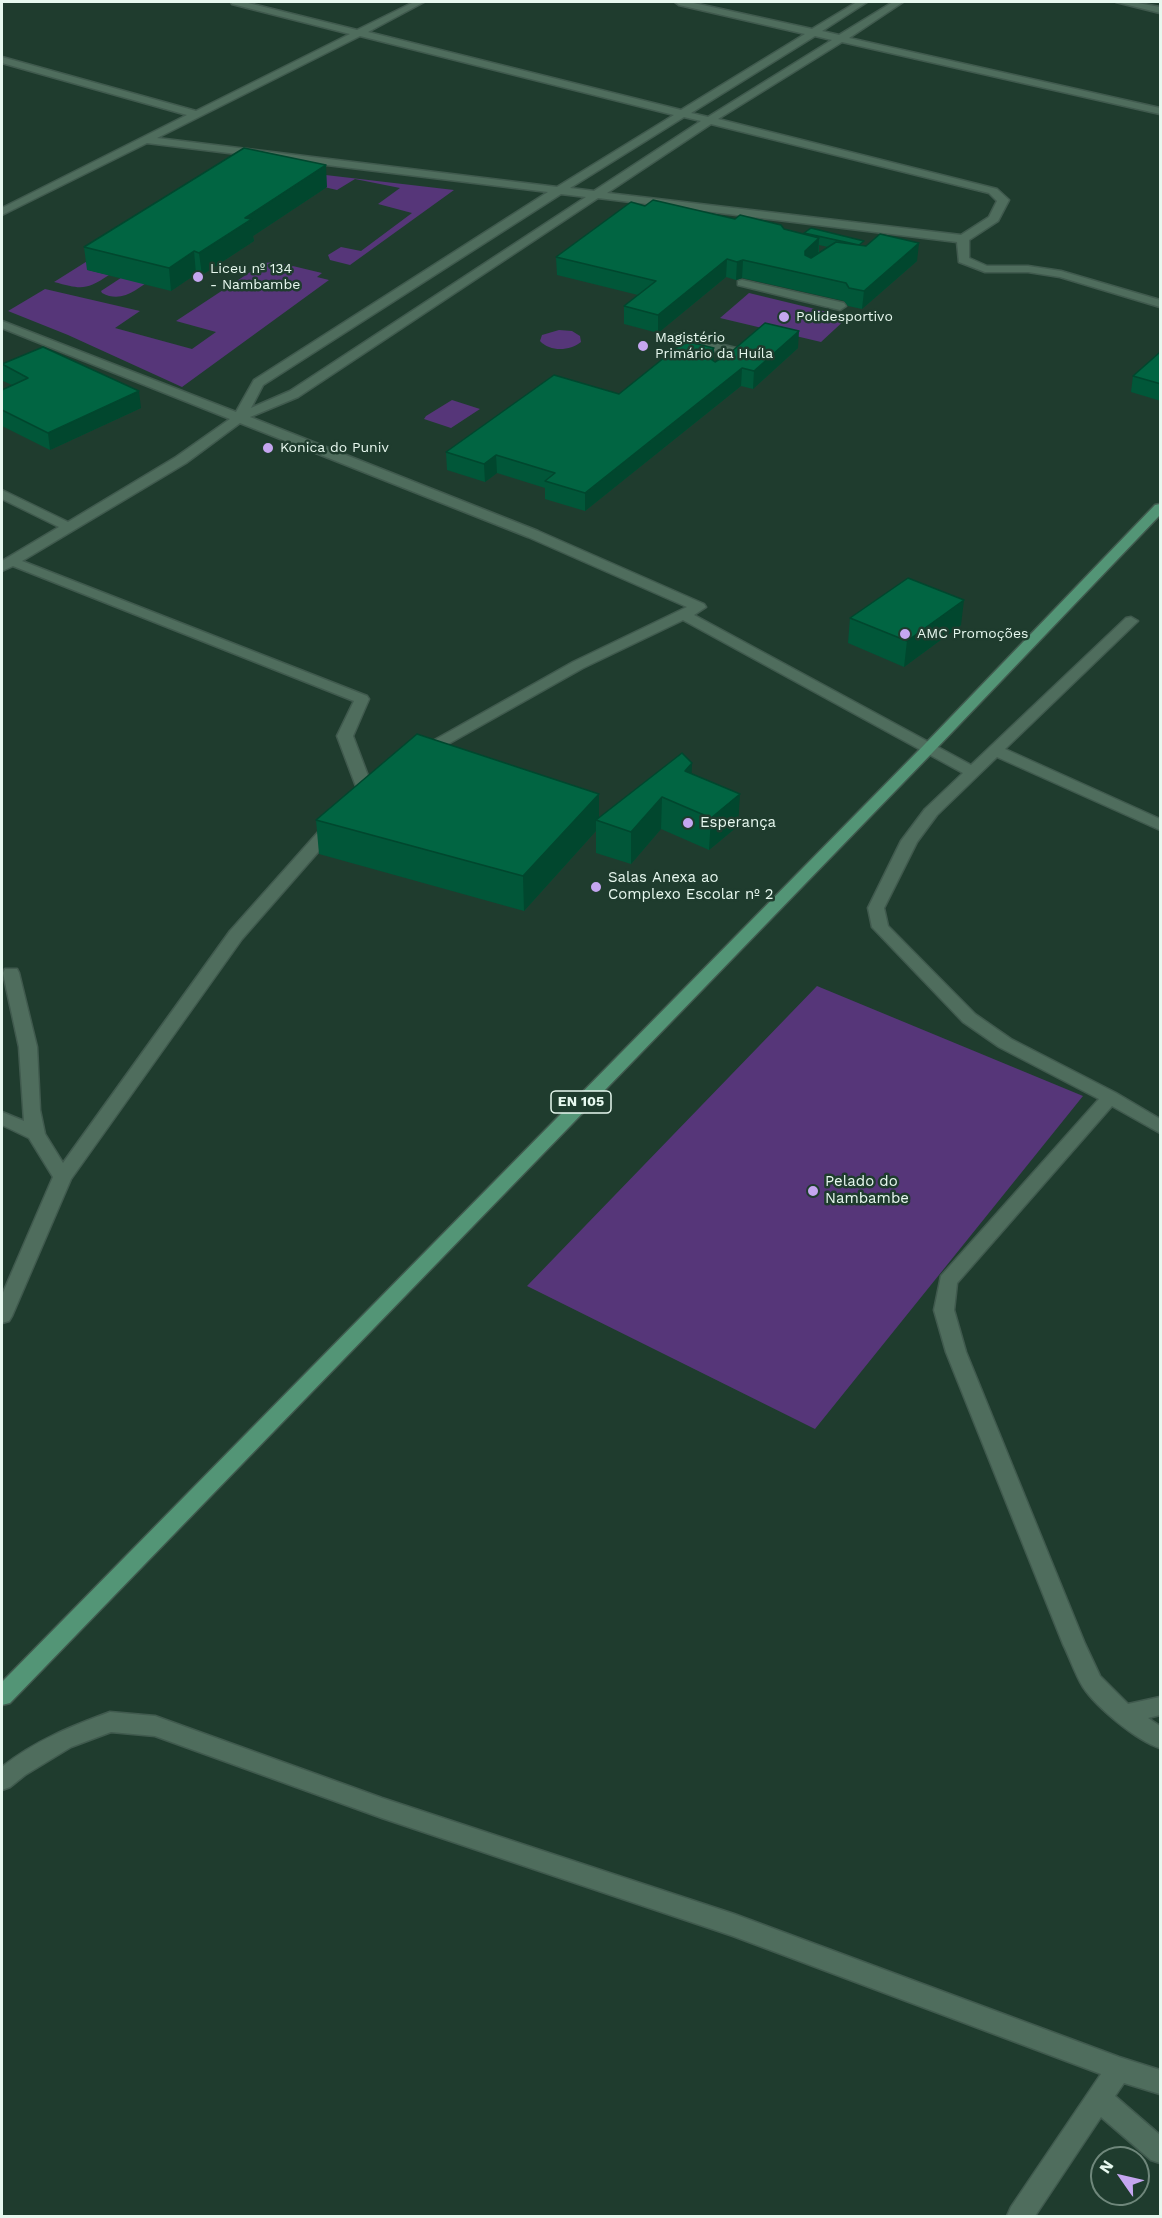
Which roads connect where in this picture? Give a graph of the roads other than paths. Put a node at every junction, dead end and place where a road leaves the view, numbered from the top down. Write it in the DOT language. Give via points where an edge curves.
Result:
graph roads {
  1 [pos="235,2"];
  2 [pos="420,2"];
  3 [pos="679,2"];
  4 [pos="863,2"];
  5 [pos="899,2"];
  6 [pos="1121,2"];
  7 [pos="1161,10"];
  8 [pos="813,32"];
  9 [pos="358,33"];
  10 [pos="840,38"];
  11 [pos="2,60"];
  12 [pos="1161,111"];
  13 [pos="196,114"];
  14 [pos="680,114"];
  15 [pos="708,121"];
  16 [pos="146,140"];
  17 [pos="559,190"];
  18 [pos="596,194"];
  19 [pos="5,208"];
  20 [pos="963,239"];
  21 [pos="742,283"];
  22 [pos="1161,304"];
  23 [pos="840,306"];
  24 [pos="2,324"];
  25 [pos="678,338"];
  26 [pos="721,366"];
  27 [pos="240,417"];
  28 [pos="2,494"];
  29 [pos="1161,508"];
  30 [pos="69,527"];
  31 [pos="6,564"];
  32 [pos="682,614"];
  33 [pos="1131,621"];
  34 [pos="929,748"];
  35 [pos="994,750"];
  36 [pos="409,760"];
  37 [pos="973,772"];
  38 [pos="383,778"];
  39 [pos="342,815"];
  40 [pos="1161,825"];
  41 [pos="11,973"];
  42 [pos="1110,1097"];
  43 [pos="2,1118"];
  44 [pos="1161,1127"];
  45 [pos="36,1134"];
  46 [pos="62,1177"];
  47 [pos="2,1316"];
  48 [pos="2,1696"];
  49 [pos="1161,1706"];
  50 [pos="1124,1714"];
  51 [pos="1161,1738"];
  52 [pos="2,1780"];
  53 [pos="1119,2069"];
  54 [pos="1161,2082"];
  55 [pos="1099,2099"];
  56 [pos="1161,2151"];
  57 [pos="1020,2217"];
  1 -- 9 [label="street"];
  2 -- 9 [label="street"];
  3 -- 8 [label="street"];
  4 -- 8 [label="street"];
  5 -- 10 [label="street"];
  6 -- 7 [label="street"];
  8 -- 10 [label="street"];
  8 -- 14 [label="street"];
  9 -- 13 [label="street"];
  9 -- 14 [label="street"];
  10 -- 12 [label="street"];
  10 -- 15 [label="street"];
  11 -- 13 [label="street"];
  13 -- 16 [label="street"];
  14 -- 15 [label="street"];
  14 -- 17 [label="street"];
  15 -- 18 [label="street"];
  15 -- 20 [label="street" via="993,191 1003,200 994,219"];
  16 -- 17 [label="street"];
  16 -- 19 [label="street"];
  17 -- 18 [label="street"];
  17 -- 27 [label="street" via="258,383"];
  18 -- 20 [label="street"];
  18 -- 27 [label="street" via="294,394"];
  20 -- 22 [label="street" via="963,260 985,268 1061,274"];
  21 -- 23 [label="street"];
  24 -- 27 [label="street"];
  25 -- 26 [label="street" via="740,348"];
  27 -- 30 [label="street" via="181,460"];
  27 -- 32 [label="street" via="533,534 699,607"];
  28 -- 30 [label="street"];
  29 -- 34 [label="main road, EN 105"];
  30 -- 31 [label="street"];
  31 -- 38 [label="street" via="362,699 345,736 361,794"];
  32 -- 34 [label="street"];
  32 -- 36 [label="street" via="578,664"];
  33 -- 35 [label="street"];
  34 -- 37 [label="street"];
  34 -- 48 [label="main road, EN 105"];
  35 -- 37 [label="street"];
  35 -- 40 [label="street"];
  37 -- 42 [label="street" via="931,812 909,841 876,908 880,927 969,1018 1005,1043"];
  39 -- 46 [label="street" via="236,935"];
  41 -- 45 [label="street" via="28,1047"];
  42 -- 44 [label="street"];
  42 -- 50 [label="street" via="948,1281 944,1310 956,1352 1074,1644 1092,1682"];
  43 -- 45 [label="street"];
  45 -- 46 [label="street"];
  46 -- 47 [label="street"];
  49 -- 50 [label="street"];
  50 -- 51 [label="street"];
  52 -- 53 [label="street" via="63,1740 110,1722 154,1726 382,1808 734,1925"];
  53 -- 54 [label="street"];
  53 -- 55 [label="street"];
  55 -- 56 [label="street"];
  55 -- 57 [label="street"];
}
